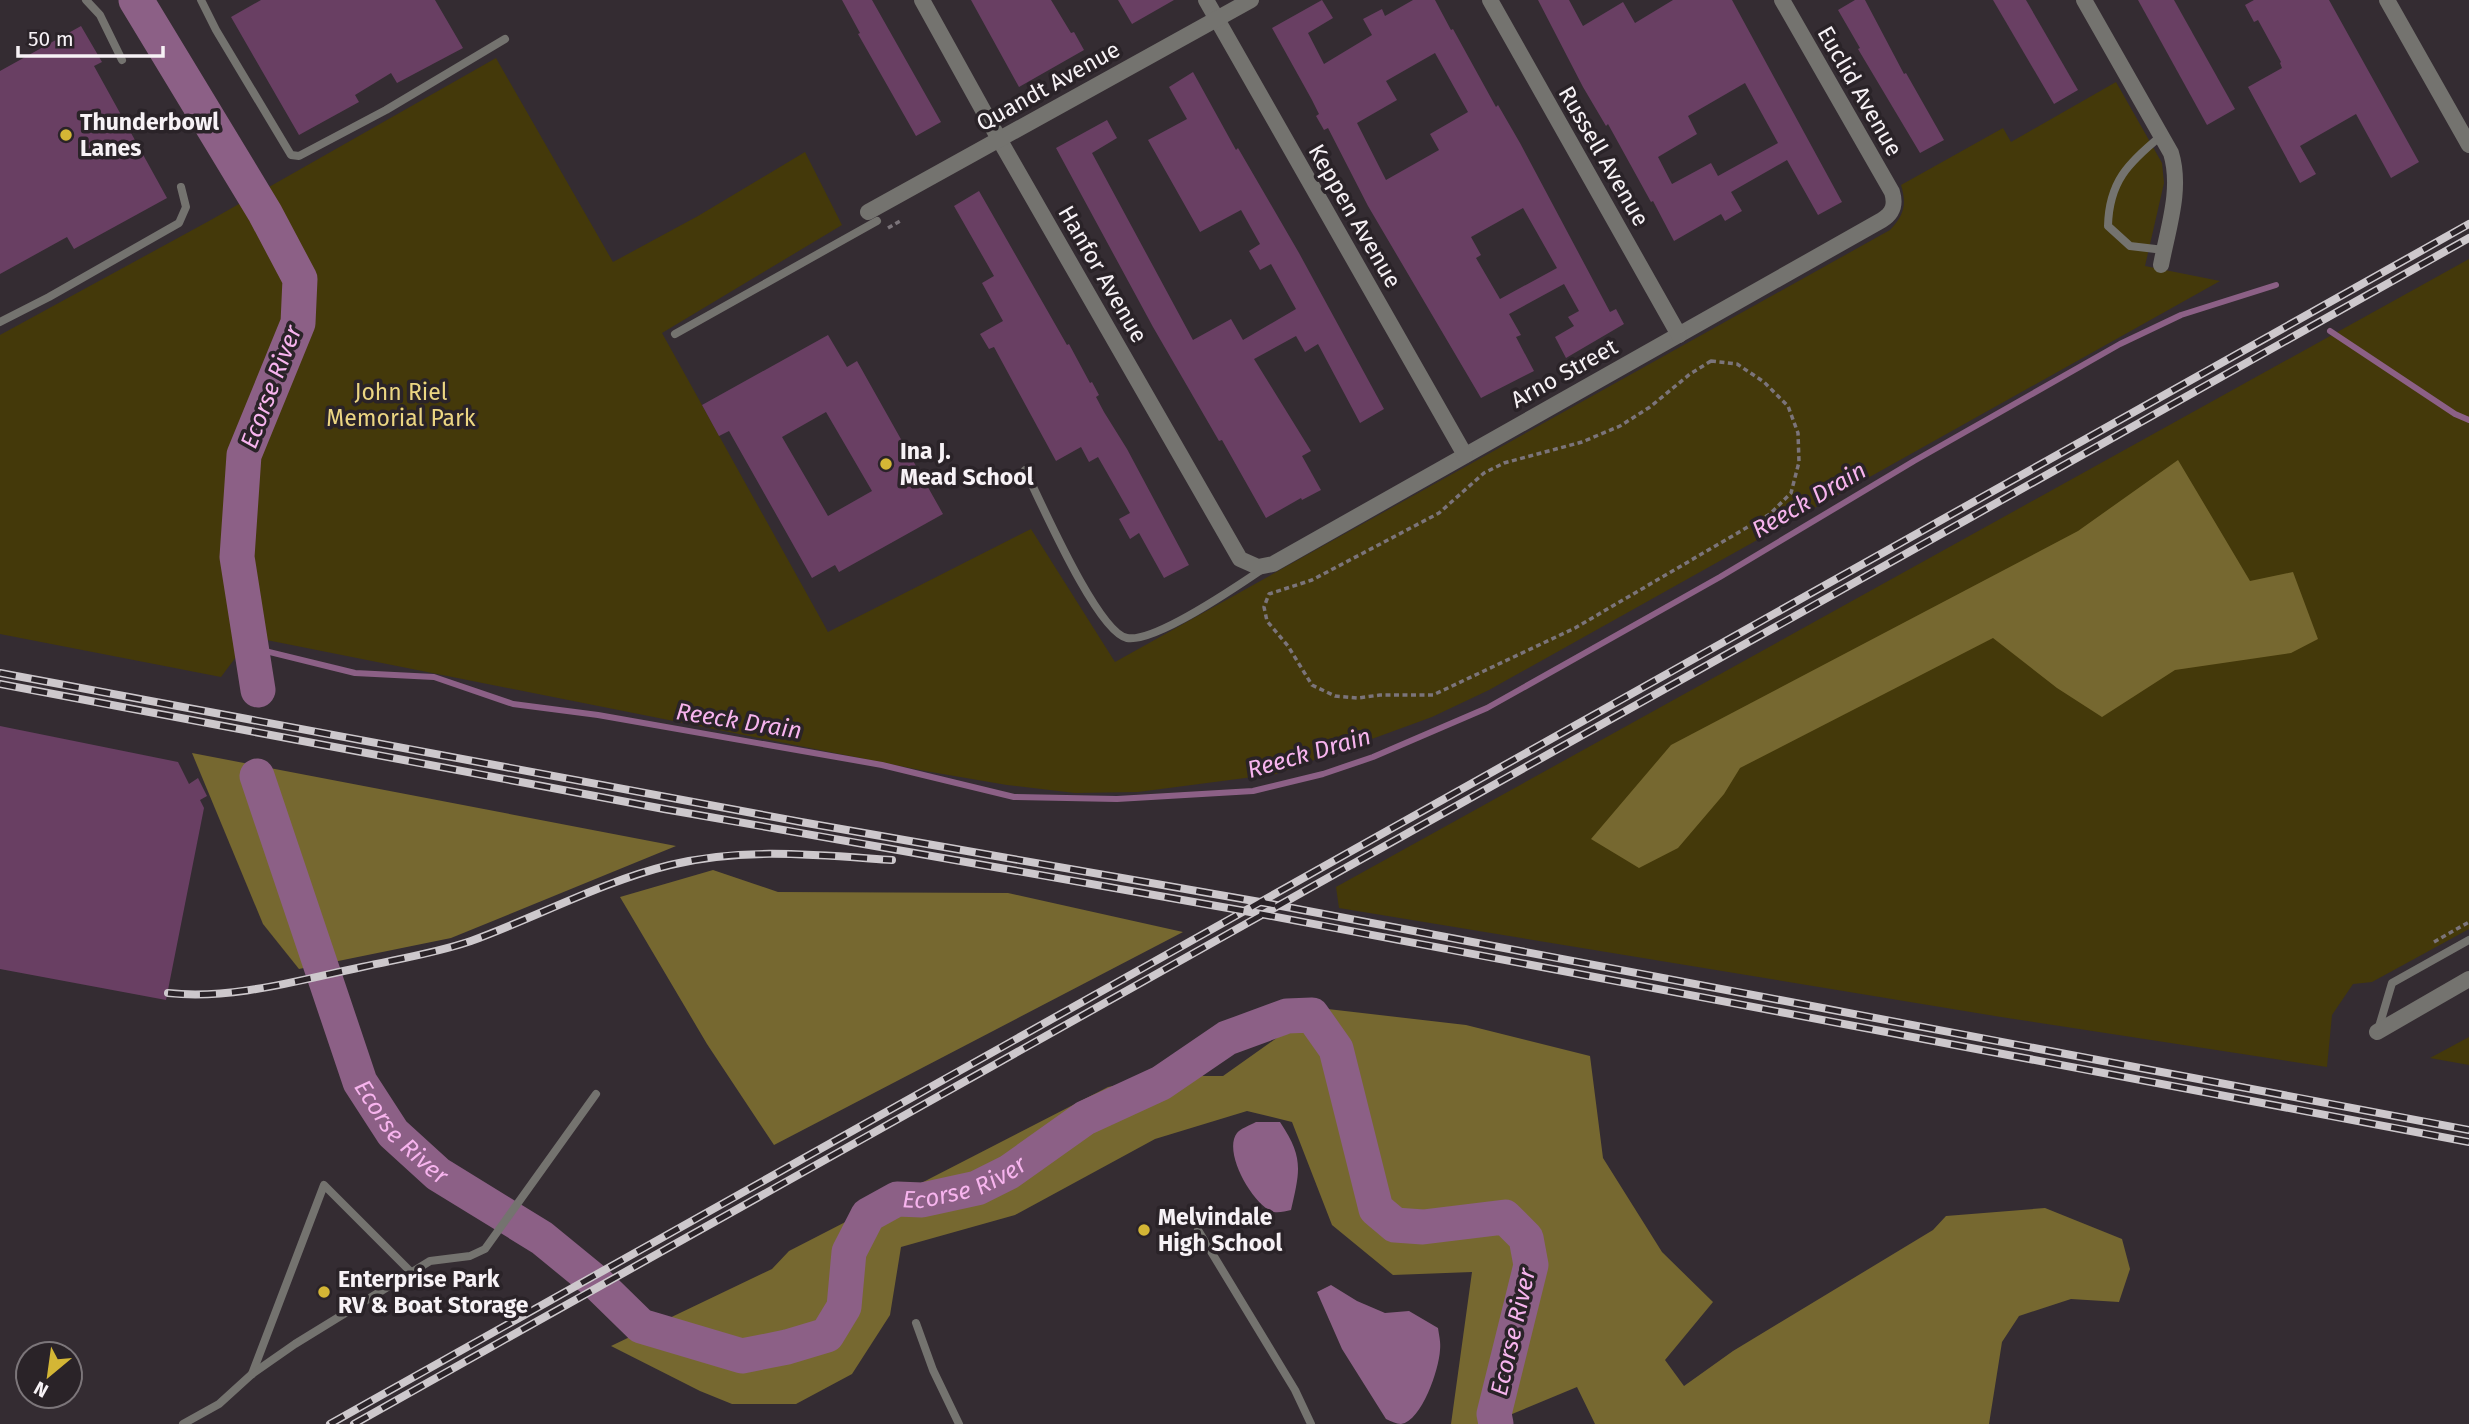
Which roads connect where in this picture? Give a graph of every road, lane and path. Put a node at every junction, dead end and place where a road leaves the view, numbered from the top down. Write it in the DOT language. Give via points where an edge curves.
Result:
graph roads {
  1 [pos="86,0"];
  2 [pos="201,0"];
  3 [pos="922,0"];
  4 [pos="1206,0"];
  5 [pos="1251,0"];
  6 [pos="1490,0"];
  7 [pos="1782,0"];
  8 [pos="2084,0"];
  9 [pos="2387,0"];
  10 [pos="1217,19"];
  11 [pos="505,39"];
  12 [pos="122,60"];
  13 [pos="2161,136"];
  14 [pos="999,139"];
  15 [pos="2469,145"];
  16 [pos="181,187"];
  17 [pos="1893,206"];
  18 [pos="872,216"];
  19 [pos="902,220"];
  20 [pos="885,229"];
  21 [pos="2162,258"];
  22 [pos="0,322"];
  23 [pos="675,334"];
  24 [pos="1679,335"];
  25 [pos="1465,455"];
  26 [pos="1026,470"];
  27 [pos="1259,566"];
  28 [pos="1288,646"];
  29 [pos="2469,922"];
  30 [pos="2469,940"];
  31 [pos="2425,947"];
  32 [pos="2469,979"];
  33 [pos="2377,1032"];
  34 [pos="596,1094"];
  35 [pos="1198,1230"];
  36 [pos="411,1272"];
  37 [pos="916,1323"];
  38 [pos="252,1374"];
  39 [pos="183,1424"];
  40 [pos="959,1424"];
  41 [pos="1311,1424"];
  1 -- 12 [label="lane" via="100,15"];
  2 -- 11 [label="lane" via="291,155 299,156 386,110"];
  3 -- 14 [label="street, Hanfor Avenue"];
  4 -- 10 [label="street, Keppen Avenue"];
  5 -- 10 [label="street, Quandt Avenue"];
  6 -- 24 [label="street, Russell Avenue"];
  7 -- 17 [label="street, Euclid Avenue" via="1892,192"];
  8 -- 13 [label="street"];
  9 -- 15 [label="street"];
  10 -- 14 [label="street, Quandt Avenue"];
  10 -- 25 [label="street, Keppen Avenue"];
  13 -- 21 [label="street" via="2173,160 2176,185"];
  13 -- 21 [label="lane" via="2120,176 2108,204 2108,226 2130,246"];
  14 -- 18 [label="street, Quandt Avenue"];
  14 -- 27 [label="street, Hanfor Avenue" via="1240,559"];
  16 -- 22 [label="lane" via="186,207 179,223"];
  17 -- 24 [label="street, Arno Street" via="1885,218"];
  18 -- 23 [label="lane"];
  19 -- 20 [label="path"];
  24 -- 25 [label="street, Arno Street"];
  25 -- 27 [label="street, Arno Street"];
  26 -- 27 [label="lane" via="1091,602 1125,638 1144,638 1214,601"];
  28 -- 28 [label="path" via="1312,685 1335,696 1433,695 1463,683 1575,628 1770,514 1791,493 1800,462 1798,433 1788,406 1737,363 1711,361 1620,426 1582,442 1504,463 1484,473 1439,513 1312,580 1269,594 1264,607 1267,621"];
  29 -- 31 [label="path"];
  30 -- 33 [label="lane" via="2392,983"];
  32 -- 33 [label="street"];
  34 -- 36 [label="lane" via="485,1249 470,1256 429,1261"];
  35 -- 41 [label="lane"];
  36 -- 38 [label="lane"];
  36 -- 38 [label="lane" via="324,1185"];
  37 -- 40 [label="lane"];
  38 -- 39 [label="lane" via="219,1404"];
}
